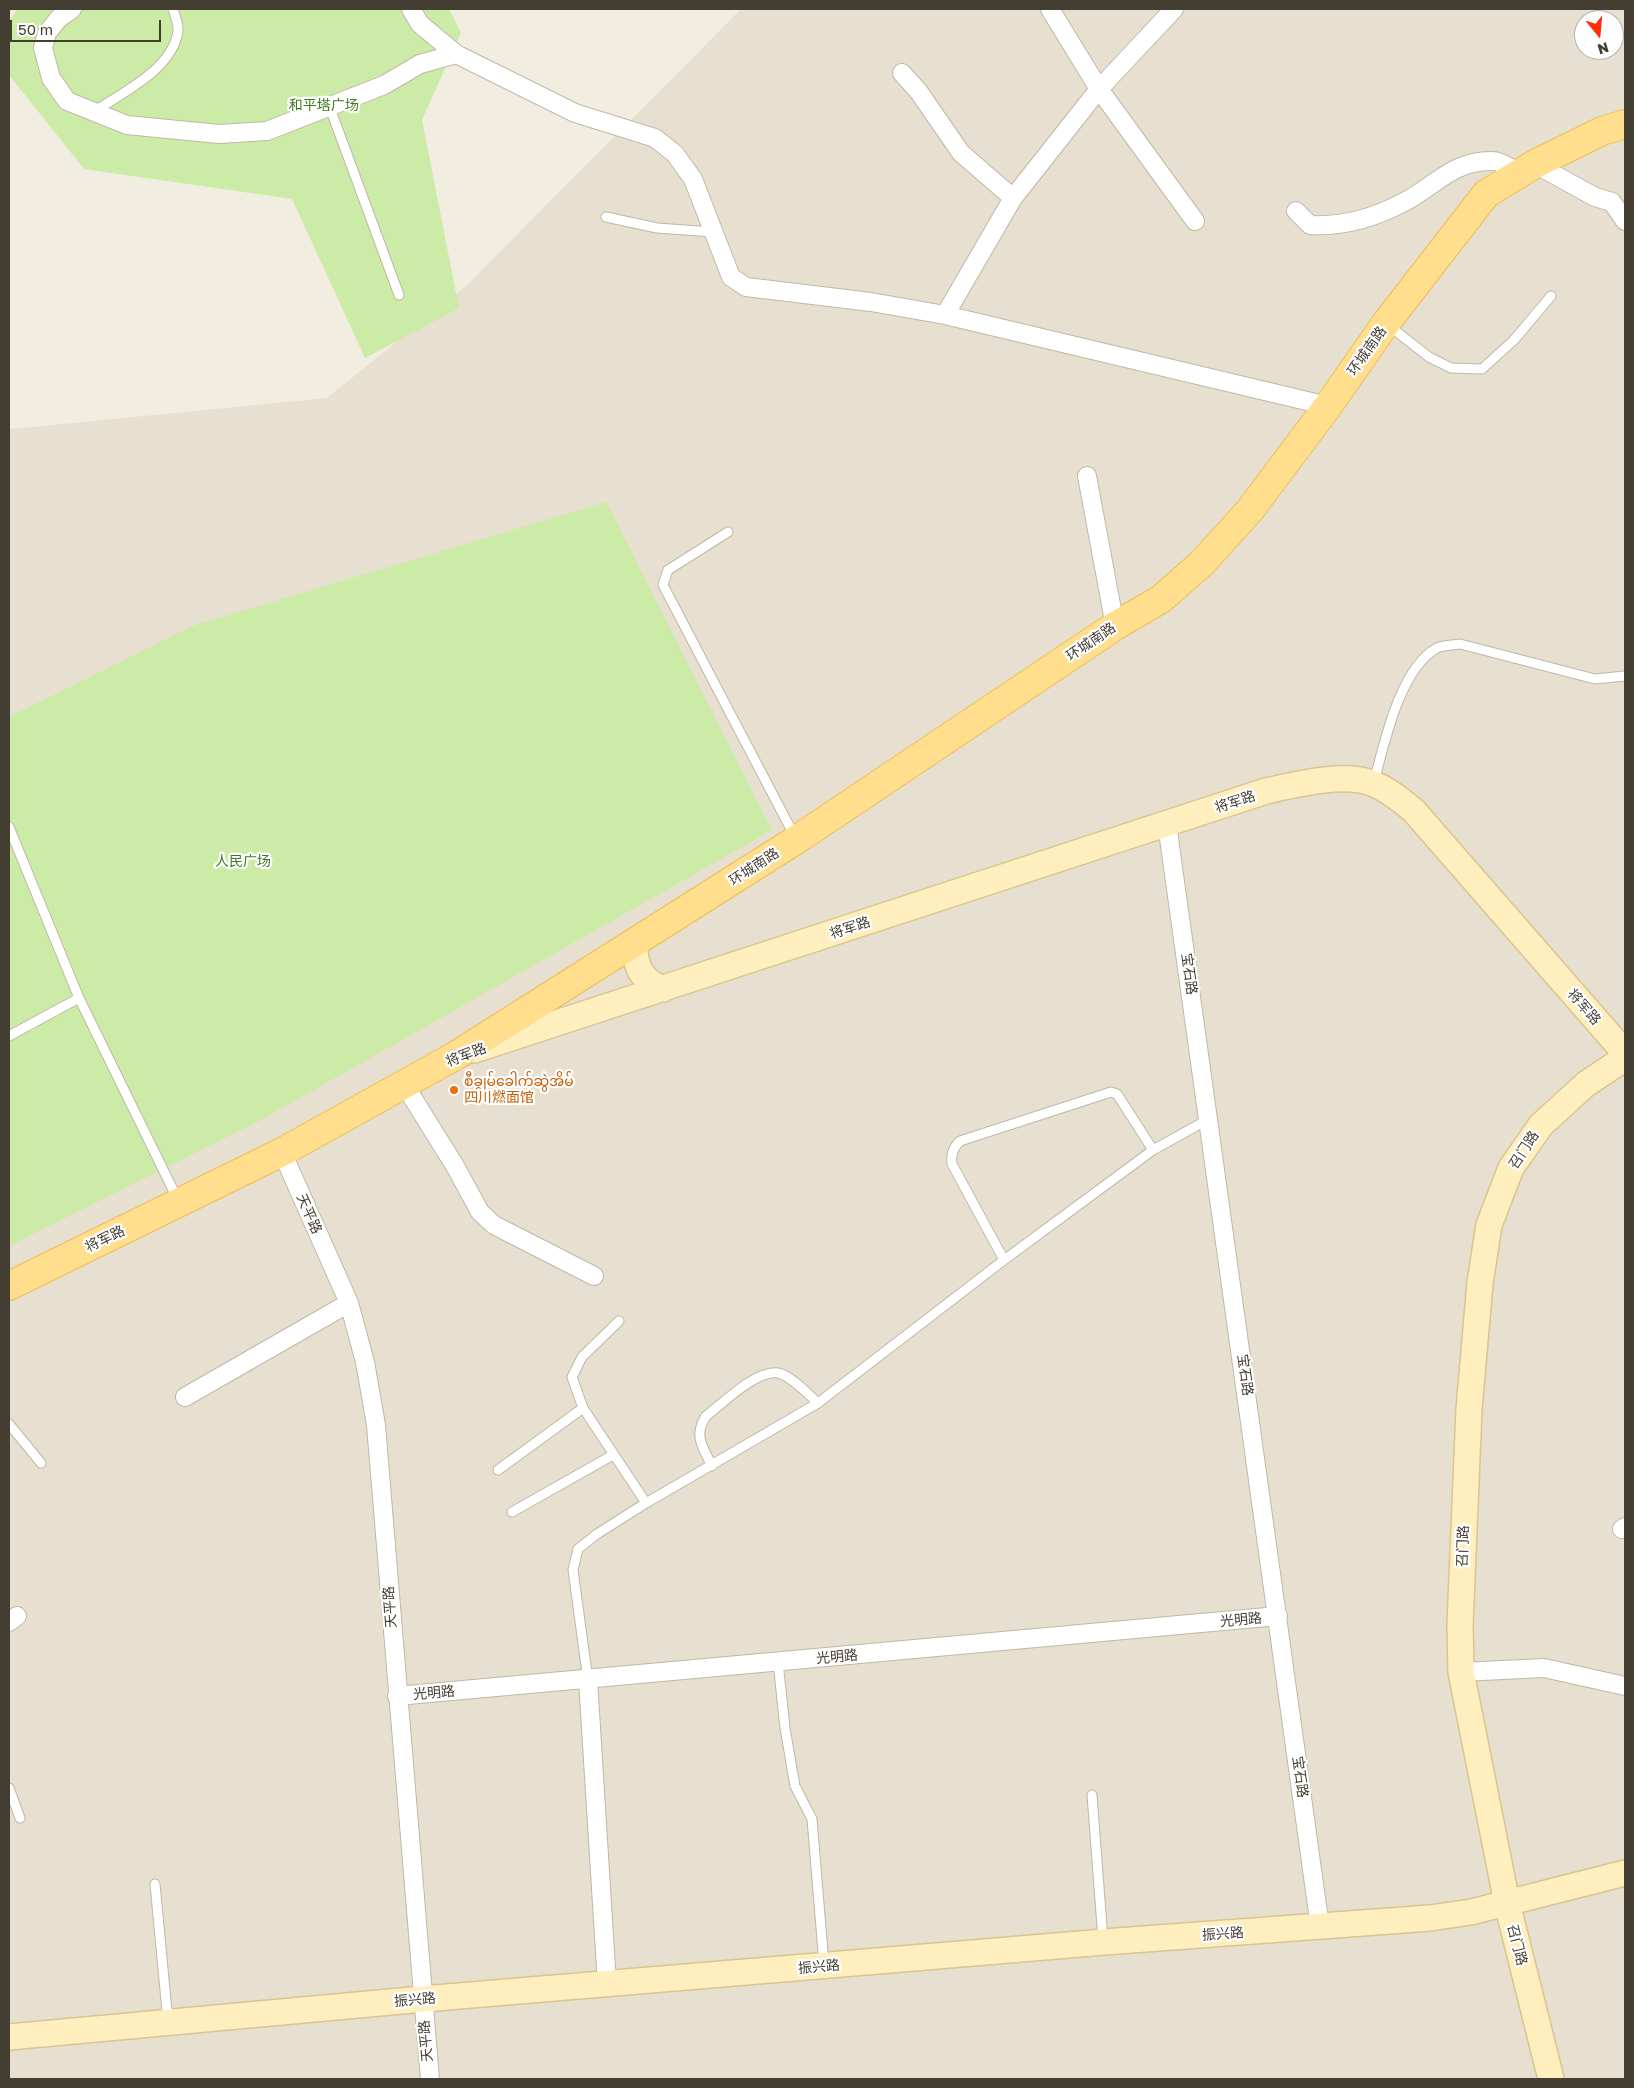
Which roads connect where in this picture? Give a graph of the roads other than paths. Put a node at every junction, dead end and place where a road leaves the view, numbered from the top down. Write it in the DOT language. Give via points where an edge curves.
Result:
graph roads {
  1 [pos="72,9"];
  2 [pos="173,9"];
  3 [pos="411,9"];
  4 [pos="1050,9"];
  5 [pos="1174,9"];
  6 [pos="456,54"];
  7 [pos="902,73"];
  8 [pos="1099,89"];
  9 [pos="330,108"];
  10 [pos="92,113"];
  11 [pos="1625,124"];
  12 [pos="1528,169"];
  13 [pos="1013,198"];
  14 [pos="1296,211"];
  15 [pos="606,217"];
  16 [pos="1625,221"];
  17 [pos="1195,222"];
  18 [pos="713,232"];
  19 [pos="399,295"];
  20 [pos="1551,296"];
  21 [pos="945,315"];
  22 [pos="1386,323"];
  23 [pos="1328,406"];
  24 [pos="1087,476"];
  25 [pos="728,532"];
  26 [pos="1115,626"];
  27 [pos="1625,676"];
  28 [pos="1373,784"];
  29 [pos="1167,824"];
  30 [pos="9,827"];
  31 [pos="796,840"];
  32 [pos="634,944"];
  33 [pos="663,989"];
  34 [pos="79,998"];
  35 [pos="9,1036"];
  36 [pos="1625,1054"];
  37 [pos="455,1056"];
  38 [pos="1625,1058"];
  39 [pos="404,1084"];
  40 [pos="1210,1119"];
  41 [pos="1153,1150"];
  42 [pos="282,1152"];
  43 [pos="179,1202"];
  44 [pos="1004,1260"];
  45 [pos="594,1276"];
  46 [pos="9,1286"];
  47 [pos="349,1303"];
  48 [pos="619,1322"];
  49 [pos="185,1397"];
  50 [pos="818,1403"];
  51 [pos="583,1408"];
  52 [pos="9,1424"];
  53 [pos="613,1455"];
  54 [pos="41,1464"];
  55 [pos="712,1466"];
  56 [pos="498,1470"];
  57 [pos="646,1503"];
  58 [pos="512,1512"];
  59 [pos="1278,1616"];
  60 [pos="778,1662"];
  61 [pos="1461,1672"];
  62 [pos="588,1680"];
  63 [pos="1625,1686"];
  64 [pos="397,1696"];
  65 [pos="9,1788"];
  66 [pos="1092,1795"];
  67 [pos="20,1818"];
  68 [pos="1625,1873"];
  69 [pos="155,1884"];
  70 [pos="1507,1903"];
  71 [pos="1320,1927"];
  72 [pos="1104,1942"];
  73 [pos="824,1966"];
  74 [pos="607,1984"];
  75 [pos="423,1999"];
  76 [pos="168,2022"];
  77 [pos="9,2037"];
  78 [pos="430,2079"];
  79 [pos="1551,2079"];
  1 -- 10 [label="street" via="59,18 47,33 43,48 51,78 67,101"];
  2 -- 10 [label="lane" via="178,30 172,52 155,70"];
  3 -- 6 [label="street" via="420,24"];
  4 -- 8 [label="street"];
  5 -- 8 [label="street"];
  6 -- 9 [label="street" via="420,64 384,85"];
  6 -- 18 [label="street" via="575,114 655,138 675,154 693,179"];
  7 -- 13 [label="street" via="961,153"];
  8 -- 13 [label="street"];
  8 -- 17 [label="street"];
  9 -- 10 [label="street" via="267,131 219,134 127,125"];
  9 -- 19 [label="lane"];
  11 -- 12 [label="main road, 环城南路"];
  12 -- 14 [label="street" via="1494,161 1465,166 1438,178 1406,202 1372,216 1334,226 1310,225"];
  12 -- 16 [label="street" via="1612,202"];
  12 -- 22 [label="main road, 环城南路" via="1486,194"];
  13 -- 21 [label="street"];
  15 -- 18 [label="lane" via="657,228"];
  18 -- 21 [label="street" via="731,277 746,287 871,302"];
  20 -- 22 [label="lane" via="1514,340 1482,369 1451,368 1429,357"];
  21 -- 23 [label="street"];
  22 -- 23 [label="main road, 环城南路"];
  23 -- 26 [label="main road, 环城南路" via="1250,510 1202,563 1161,599"];
  24 -- 26 [label="street"];
  25 -- 31 [label="lane" via="668,570 662,585"];
  26 -- 31 [label="main road, 环城南路"];
  27 -- 28 [label="lane" via="1594,679 1460,644 1438,648 1420,665 1395,704"];
  28 -- 29 [label="main road, 将军路" via="1336,780 1304,782 1266,791"];
  28 -- 36 [label="main road, 将军路" via="1391,792 1433,830"];
  29 -- 33 [label="main road, 将军路"];
  29 -- 40 [label="street, 宝石路"];
  30 -- 34 [label="lane"];
  31 -- 32 [label="main road, 环城南路"];
  32 -- 33 [label="main road" via="642,974 648,983"];
  32 -- 37 [label="main road, 环城南路"];
  33 -- 37 [label="main road, 将军路"];
  34 -- 35 [label="lane"];
  34 -- 43 [label="lane"];
  37 -- 39 [label="main road, 将军路"];
  38 -- 61 [label="main road, 召门路" via="1586,1084 1541,1124 1511,1168 1489,1225 1480,1282 1469,1409"];
  39 -- 42 [label="main road, 将军路"];
  39 -- 45 [label="street" via="480,1212 494,1225"];
  40 -- 41 [label="lane"];
  40 -- 59 [label="street, 宝石路"];
  41 -- 44 [label="lane"];
  41 -- 44 [label="lane" via="1117,1094 1110,1092 960,1141 954,1147 952,1164"];
  42 -- 43 [label="main road, 将军路"];
  42 -- 47 [label="street, 天平路"];
  43 -- 46 [label="main road, 将军路"];
  44 -- 50 [label="lane"];
  47 -- 49 [label="street"];
  47 -- 64 [label="street, 天平路" via="365,1362 376,1425"];
  48 -- 51 [label="lane" via="582,1357 572,1377"];
  50 -- 55 [label="lane"];
  50 -- 55 [label="lane" via="778,1372 760,1375 706,1416 700,1426 698,1436"];
  51 -- 53 [label="lane"];
  51 -- 56 [label="lane"];
  52 -- 54 [label="lane"];
  53 -- 57 [label="lane"];
  53 -- 58 [label="lane"];
  55 -- 57 [label="lane"];
  57 -- 62 [label="lane" via="578,1549 573,1570"];
  59 -- 60 [label="street, 光明路"];
  59 -- 71 [label="street, 宝石路"];
  60 -- 62 [label="street, 光明路"];
  60 -- 73 [label="lane" via="795,1786 812,1819"];
  61 -- 63 [label="street" via="1544,1668"];
  61 -- 70 [label="main road, 召门路"];
  62 -- 64 [label="street, 光明路"];
  62 -- 74 [label="street"];
  64 -- 75 [label="street, 天平路"];
  65 -- 67 [label="lane"];
  66 -- 72 [label="lane"];
  68 -- 70 [label="main road, 振兴路"];
  69 -- 76 [label="lane"];
  70 -- 71 [label="main road, 振兴路" via="1430,1918"];
  70 -- 79 [label="main road, 召门路"];
  71 -- 72 [label="main road, 振兴路"];
  72 -- 73 [label="main road, 振兴路"];
  73 -- 74 [label="main road, 振兴路"];
  74 -- 75 [label="main road, 振兴路"];
  75 -- 76 [label="main road, 振兴路"];
  75 -- 78 [label="street, 天平路"];
  76 -- 77 [label="main road, 振兴路"];
}
